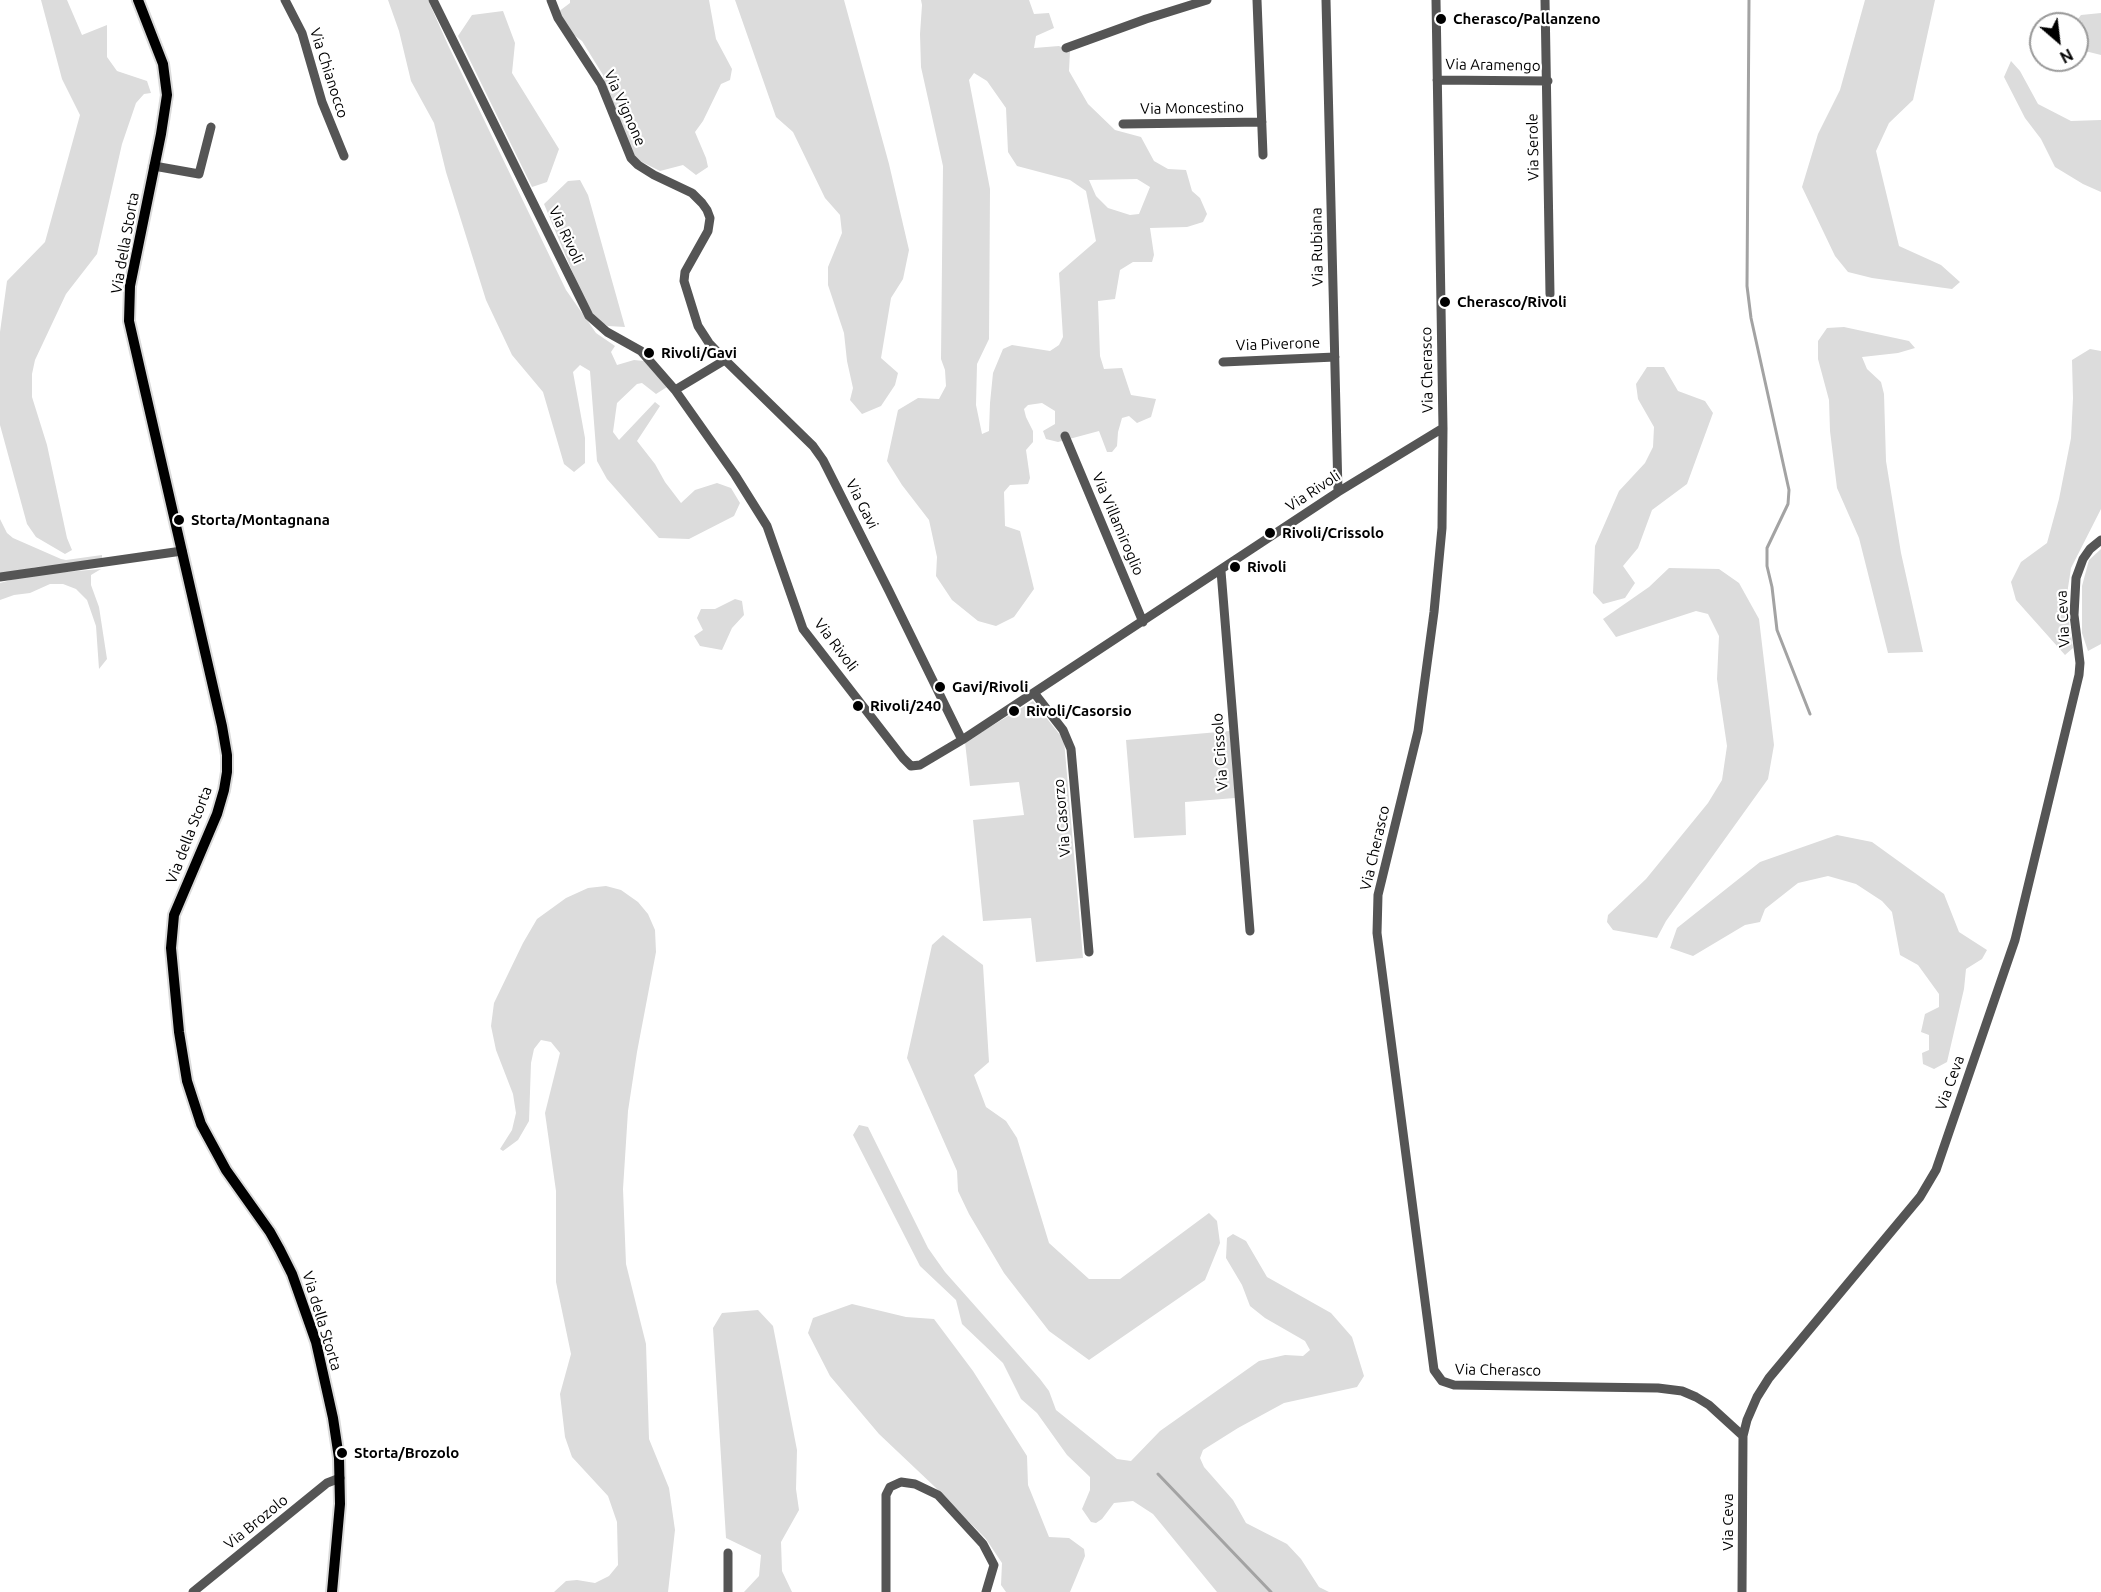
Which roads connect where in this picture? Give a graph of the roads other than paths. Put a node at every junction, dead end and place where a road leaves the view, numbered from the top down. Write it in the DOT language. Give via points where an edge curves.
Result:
graph roads {
  1 [pos="138,0"];
  2 [pos="285,0"];
  3 [pos="433,0"];
  4 [pos="551,0"];
  5 [pos="1207,0"];
  6 [pos="1257,0"];
  7 [pos="1326,0"];
  8 [pos="1436,0"];
  9 [pos="1545,0"];
  10 [pos="1066,48"];
  11 [pos="1437,80"];
  12 [pos="1548,81"];
  13 [pos="1262,122"];
  14 [pos="1123,124"];
  15 [pos="211,127"];
  16 [pos="1263,155"];
  17 [pos="344,156"];
  18 [pos="154,166"];
  19 [pos="1550,294"];
  20 [pos="1335,357"];
  21 [pos="724,360"];
  22 [pos="1223,362"];
  23 [pos="675,390"];
  24 [pos="1443,428"];
  25 [pos="1065,436"];
  26 [pos="1338,492"];
  27 [pos="2101,540"];
  28 [pos="182,551"];
  29 [pos="1221,571"];
  30 [pos="0,578"];
  31 [pos="1143,622"];
  32 [pos="1035,694"];
  33 [pos="962,740"];
  34 [pos="1250,931"];
  35 [pos="1089,952"];
  36 [pos="1743,1436"];
  37 [pos="340,1478"];
  38 [pos="728,1554"];
  39 [pos="193,1592"];
  40 [pos="333,1592"];
  41 [pos="728,1592"];
  42 [pos="886,1592"];
  43 [pos="986,1592"];
  44 [pos="1742,1592"];
  1 -- 18 [label="main road, Via della Storta" via="160,52 166,80 166,107"];
  2 -- 17 [label="street, Via Chianocco" via="302,33 322,102"];
  3 -- 23 [label="street, Via Rivoli" via="589,316 607,332 641,351"];
  4 -- 21 [label="street, Via Vignone" via="558,18 601,84 631,158 692,193 707,210 708,231 684,281 698,326"];
  5 -- 10 [label="street"];
  6 -- 13 [label="street"];
  7 -- 20 [label="street, Via Rubiana"];
  8 -- 11 [label="street, Via Cherasco"];
  9 -- 12 [label="street, Via Serole"];
  11 -- 12 [label="street, Via Aramengo"];
  11 -- 24 [label="street, Via Cherasco"];
  12 -- 19 [label="street, Via Serole"];
  13 -- 14 [label="street, Via Moncestino"];
  13 -- 16 [label="street"];
  15 -- 18 [label="street" via="199,174"];
  18 -- 28 [label="main road, Via della Storta" via="130,286 129,310"];
  20 -- 22 [label="street, Via Piverone"];
  20 -- 26 [label="street, Via Rubiana"];
  21 -- 23 [label="street"];
  21 -- 33 [label="street, Via Gavi" via="823,460"];
  23 -- 33 [label="street, Via Rivoli" via="767,526 803,629 903,758 911,766 920,765"];
  24 -- 26 [label="street, Via Rivoli"];
  24 -- 36 [label="street, Via Cherasco" via="1442,528 1434,612 1418,731 1378,894 1377,933 1434,1370 1442,1381 1454,1385 1682,1391 1709,1405"];
  25 -- 31 [label="street, Via Villamiroglio"];
  26 -- 29 [label="street, Via Rivoli"];
  27 -- 36 [label="street, Via Ceva" via="2083,559 2076,578 2074,615 2079,675 2015,940 1936,1170 1920,1197 1769,1378 1750,1410"];
  28 -- 30 [label="street"];
  28 -- 37 [label="main road, Via della Storta" via="227,755 217,814 174,915 172,931 174,985 187,1081 213,1147 270,1232 292,1274 316,1342 333,1418"];
  29 -- 31 [label="street, Via Rivoli"];
  29 -- 34 [label="street, Via Crissolo"];
  31 -- 32 [label="street, Via Rivoli"];
  32 -- 33 [label="street, Via Rivoli"];
  32 -- 35 [label="street, Via Casorzo" via="1063,730 1071,749"];
  36 -- 44 [label="street, Via Ceva"];
  37 -- 39 [label="street, Via Brozolo" via="327,1484"];
  37 -- 40 [label="main road, Via della Storta"];
  38 -- 41 [label="street"];
  42 -- 43 [label="street" via="886,1495 890,1487 901,1482 938,1495 983,1544 994,1565"];
}
